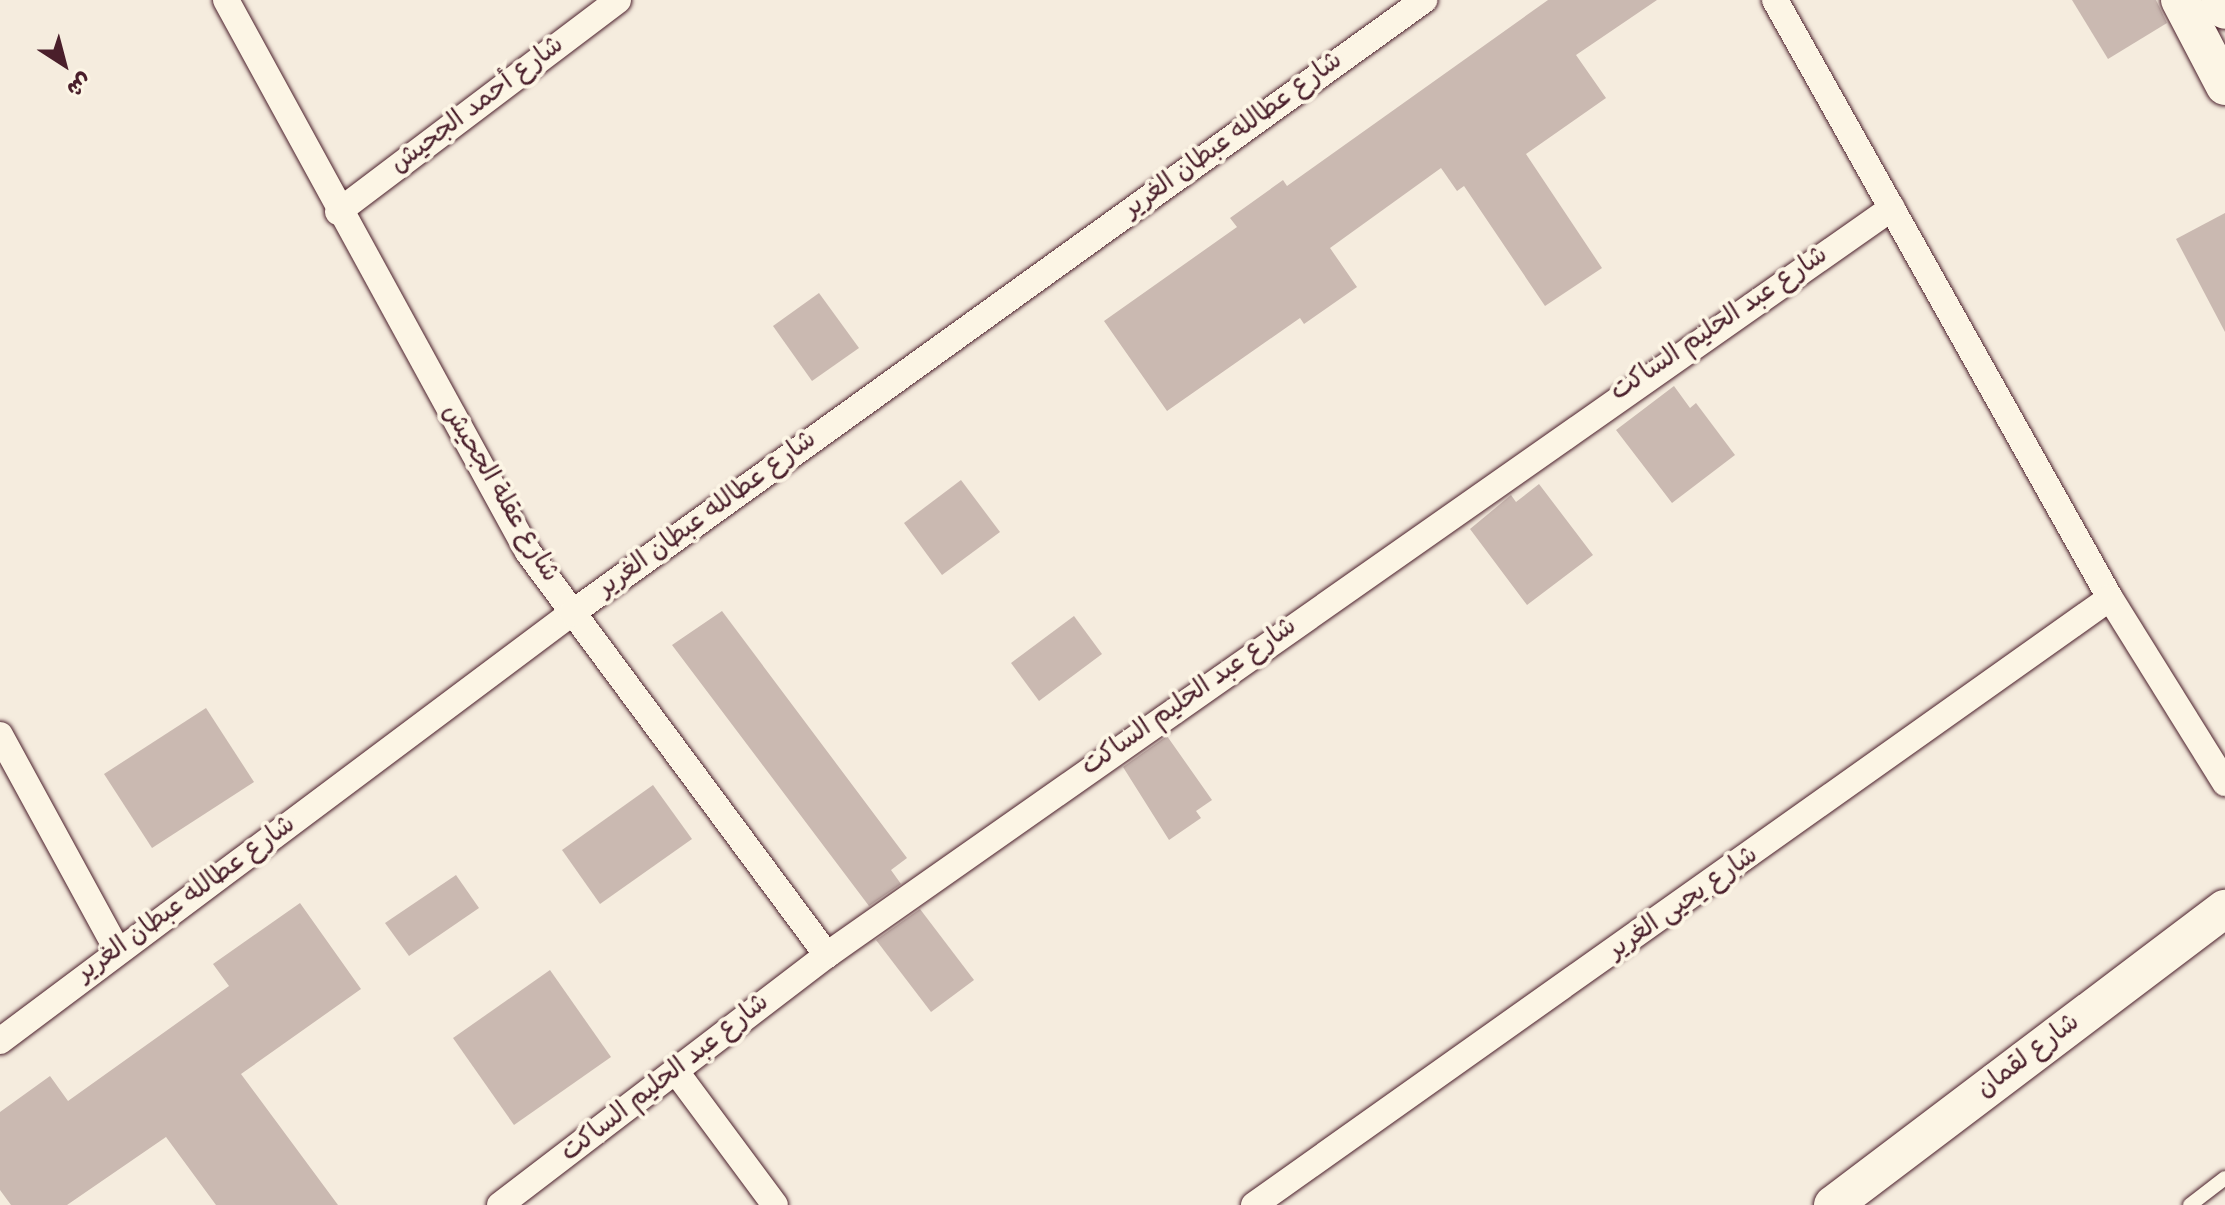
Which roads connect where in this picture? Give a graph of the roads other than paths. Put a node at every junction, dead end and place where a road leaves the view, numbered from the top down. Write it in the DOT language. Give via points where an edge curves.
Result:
graph roads {
  1 [pos="226,0"];
  2 [pos="618,0"];
  3 [pos="1424,0"];
  4 [pos="1775,0"];
  5 [pos="2180,0"];
  6 [pos="2220,0"];
  7 [pos="2225,10"];
  8 [pos="2225,86"];
  9 [pos="1892,208"];
  10 [pos="338,212"];
  11 [pos="2110,598"];
  12 [pos="572,613"];
  13 [pos="0,735"];
  14 [pos="2225,783"];
  15 [pos="2225,909"];
  16 [pos="118,951"];
  17 [pos="827,955"];
  18 [pos="0,1041"];
  19 [pos="677,1073"];
  20 [pos="2225,1178"];
  21 [pos="500,1205"];
  22 [pos="775,1205"];
  23 [pos="1254,1205"];
  24 [pos="1833,1205"];
  25 [pos="2190,1205"];
  1 -- 10 [label="street, شارع عقلة الجحيش"];
  2 -- 10 [label="street, شارع أحمد الجحيش"];
  3 -- 12 [label="street, شارع عطالله عبطان الغرير"];
  4 -- 9 [label="street"];
  5 -- 8 [label="street"];
  6 -- 7 [label="street"];
  9 -- 11 [label="street"];
  9 -- 17 [label="street, شارع عبد الحليم الساكت"];
  10 -- 12 [label="street, شارع عقلة الجحيش" via="528,552"];
  11 -- 14 [label="street"];
  11 -- 23 [label="street, شارع يحيى الغرير"];
  12 -- 16 [label="street, شارع عطالله عبطان الغرير"];
  12 -- 17 [label="street, شارع عقلة الجحيش"];
  13 -- 16 [label="street"];
  15 -- 24 [label="street, شارع لقمان"];
  16 -- 18 [label="street, شارع عطالله عبطان الغرير"];
  17 -- 19 [label="street, شارع عبد الحليم الساكت"];
  19 -- 21 [label="street, شارع عبد الحليم الساكت"];
  19 -- 22 [label="street"];
  20 -- 25 [label="lane"];
}
